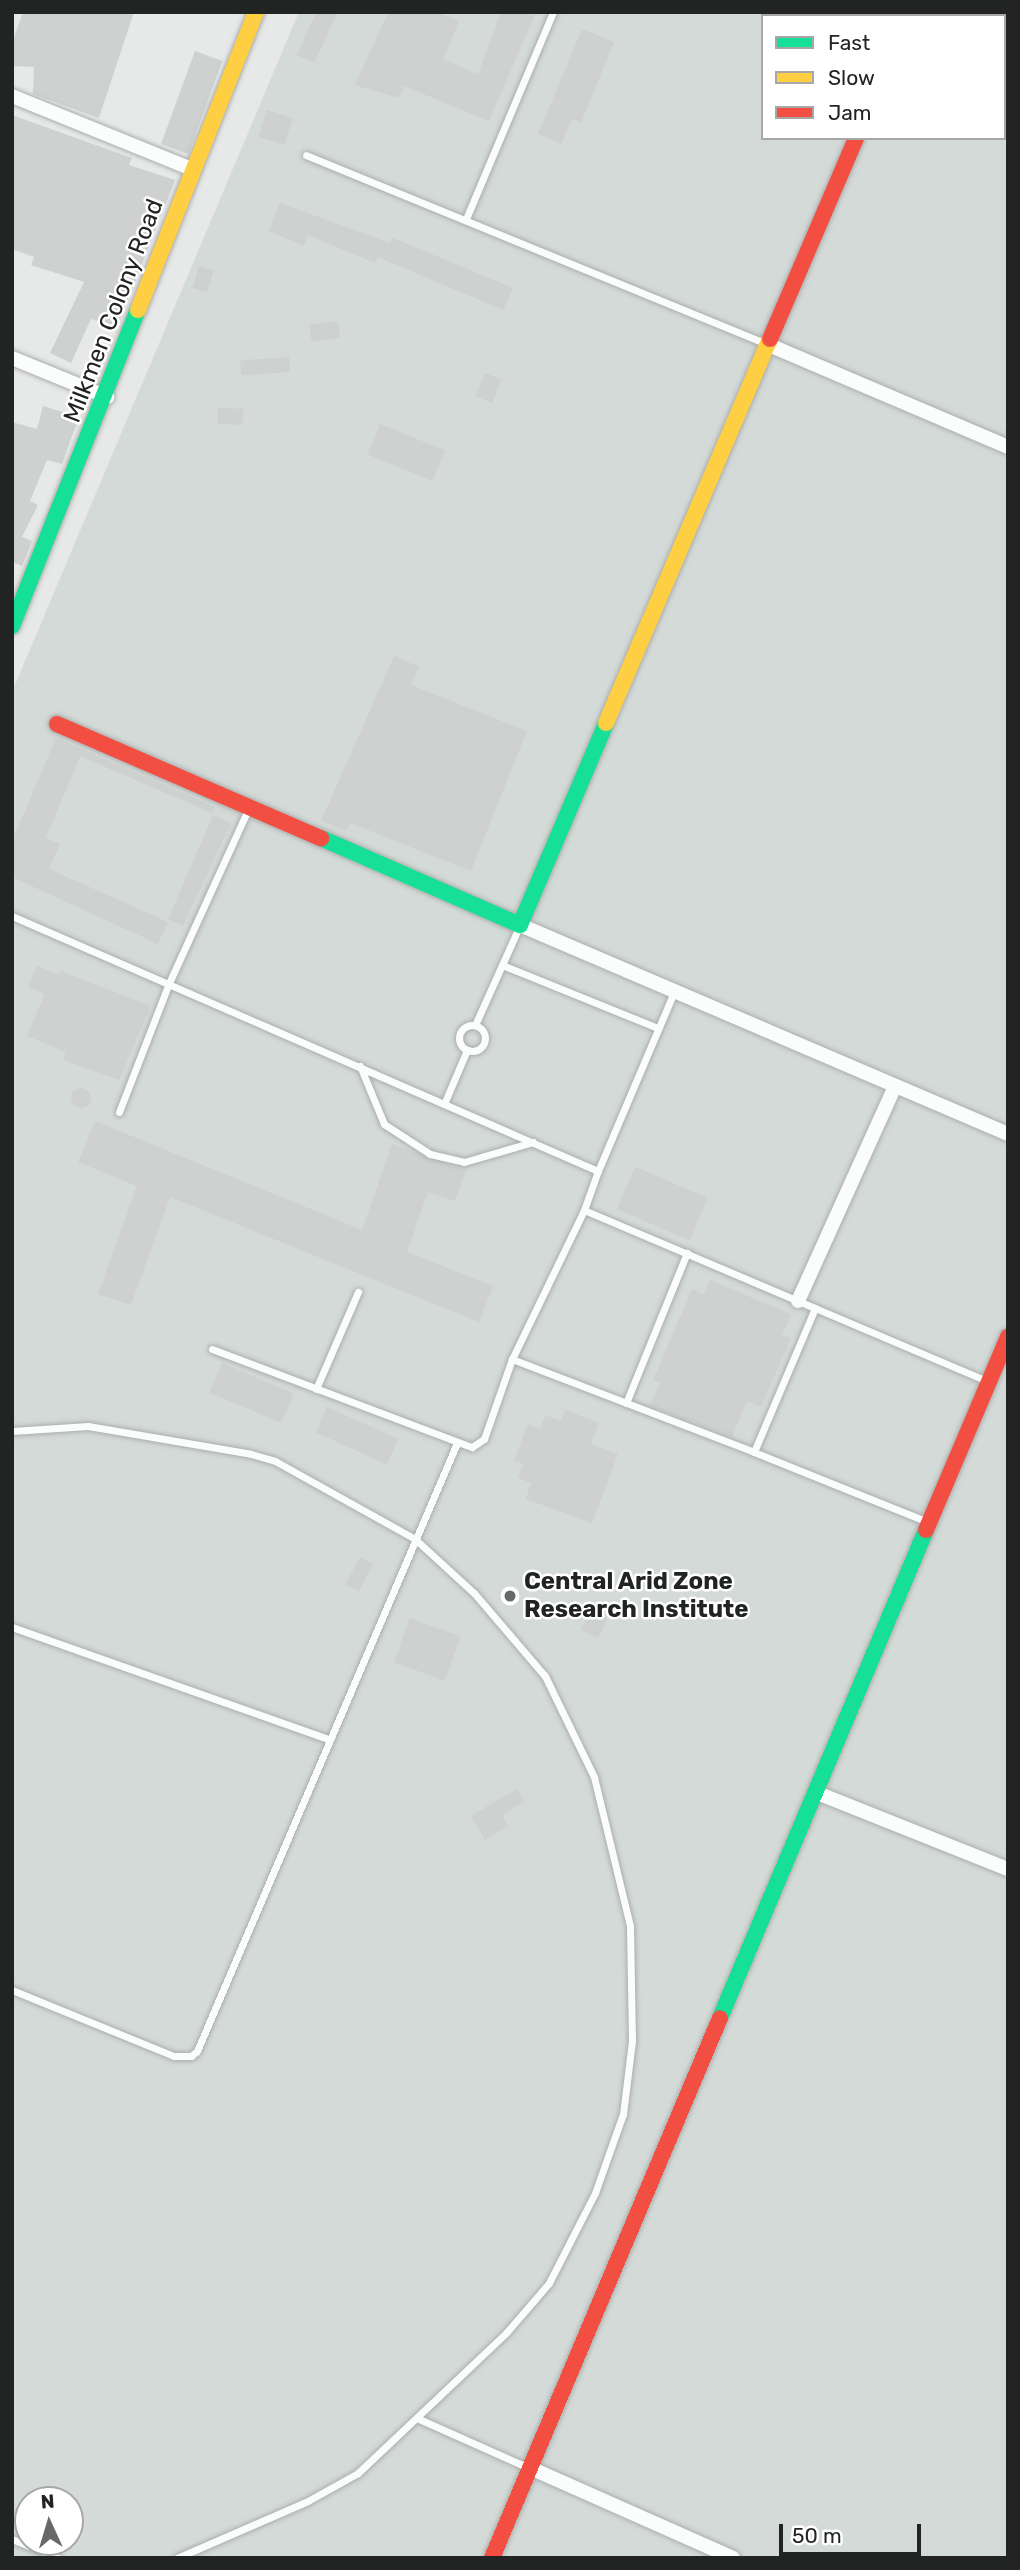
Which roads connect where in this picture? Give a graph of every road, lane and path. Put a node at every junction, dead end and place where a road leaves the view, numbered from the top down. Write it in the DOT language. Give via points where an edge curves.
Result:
graph roads {
  1 [pos="256,12"];
  2 [pos="553,12"];
  3 [pos="12,96"];
  4 [pos="855,140"];
  5 [pos="306,155"];
  6 [pos="194,170"];
  7 [pos="466,219"];
  8 [pos="769,345"];
  9 [pos="12,358"];
  10 [pos="107,397"];
  11 [pos="1008,447"];
  12 [pos="12,626"];
  13 [pos="57,723"];
  14 [pos="250,805"];
  15 [pos="12,916"];
  16 [pos="520,925"];
  17 [pos="502,965"];
  18 [pos="169,983"];
  19 [pos="676,990"];
  20 [pos="475,1026"];
  21 [pos="658,1028"];
  22 [pos="467,1050"];
  23 [pos="360,1066"];
  24 [pos="895,1086"];
  25 [pos="444,1104"];
  26 [pos="119,1112"];
  27 [pos="1008,1134"];
  28 [pos="533,1142"];
  29 [pos="598,1171"];
  30 [pos="584,1210"];
  31 [pos="687,1253"];
  32 [pos="358,1292"];
  33 [pos="798,1301"];
  34 [pos="815,1308"];
  35 [pos="1008,1337"];
  36 [pos="212,1349"];
  37 [pos="512,1359"];
  38 [pos="989,1382"];
  39 [pos="316,1389"];
  40 [pos="626,1403"];
  41 [pos="12,1431"];
  42 [pos="457,1443"];
  43 [pos="754,1452"];
  44 [pos="929,1523"];
  45 [pos="415,1539"];
  46 [pos="12,1626"];
  47 [pos="329,1739"];
  48 [pos="815,1792"];
  49 [pos="1008,1869"];
  50 [pos="12,1990"];
  51 [pos="419,2419"];
  52 [pos="528,2467"];
  53 [pos="12,2539"];
  54 [pos="58,2558"];
  55 [pos="177,2558"];
  56 [pos="492,2558"];
  57 [pos="733,2558"];
  1 -- 6 [label="street, Milkmen Colony Road"];
  2 -- 7 [label="lane"];
  3 -- 6 [label="street"];
  4 -- 8 [label="street"];
  5 -- 7 [label="lane"];
  6 -- 10 [label="street, Milkmen Colony Road"];
  7 -- 8 [label="lane"];
  8 -- 11 [label="street"];
  8 -- 16 [label="street"];
  9 -- 10 [label="street"];
  10 -- 12 [label="street, Milkmen Colony Road"];
  13 -- 14 [label="street"];
  14 -- 16 [label="street"];
  14 -- 18 [label="lane"];
  15 -- 18 [label="lane"];
  16 -- 17 [label="lane"];
  16 -- 19 [label="street"];
  17 -- 20 [label="lane"];
  17 -- 21 [label="lane"];
  18 -- 23 [label="lane"];
  18 -- 26 [label="lane"];
  19 -- 21 [label="lane"];
  19 -- 24 [label="street"];
  20 -- 22 [label="lane" via="461,1031 459,1040"];
  20 -- 22 [label="lane" via="484,1032 485,1042 477,1050"];
  21 -- 29 [label="lane"];
  22 -- 25 [label="lane"];
  23 -- 25 [label="lane"];
  23 -- 28 [label="lane" via="384,1124 430,1154 464,1162"];
  24 -- 27 [label="street"];
  24 -- 33 [label="street"];
  25 -- 28 [label="lane"];
  28 -- 29 [label="lane"];
  29 -- 30 [label="lane"];
  30 -- 31 [label="lane"];
  30 -- 37 [label="lane"];
  31 -- 33 [label="lane"];
  31 -- 40 [label="lane"];
  32 -- 39 [label="lane"];
  33 -- 34 [label="lane"];
  34 -- 38 [label="lane"];
  34 -- 43 [label="lane"];
  35 -- 38 [label="street"];
  36 -- 39 [label="lane"];
  37 -- 40 [label="lane"];
  37 -- 42 [label="lane" via="484,1439 472,1447"];
  38 -- 44 [label="street"];
  39 -- 42 [label="lane"];
  40 -- 43 [label="lane"];
  41 -- 45 [label="lane" via="88,1426 251,1454 275,1461"];
  42 -- 45 [label="lane"];
  43 -- 44 [label="lane"];
  44 -- 48 [label="street"];
  45 -- 47 [label="lane"];
  45 -- 51 [label="lane" via="474,1593 545,1676 594,1777 630,1926 632,2041 623,2114 595,2193 549,2283"];
  46 -- 47 [label="lane"];
  47 -- 50 [label="lane" via="197,2052 174,2056"];
  48 -- 49 [label="street"];
  48 -- 52 [label="street"];
  51 -- 52 [label="lane"];
  51 -- 55 [label="lane" via="348,2479 232,2537"];
  52 -- 56 [label="street"];
  52 -- 57 [label="street"];
  53 -- 54 [label="lane"];
}
